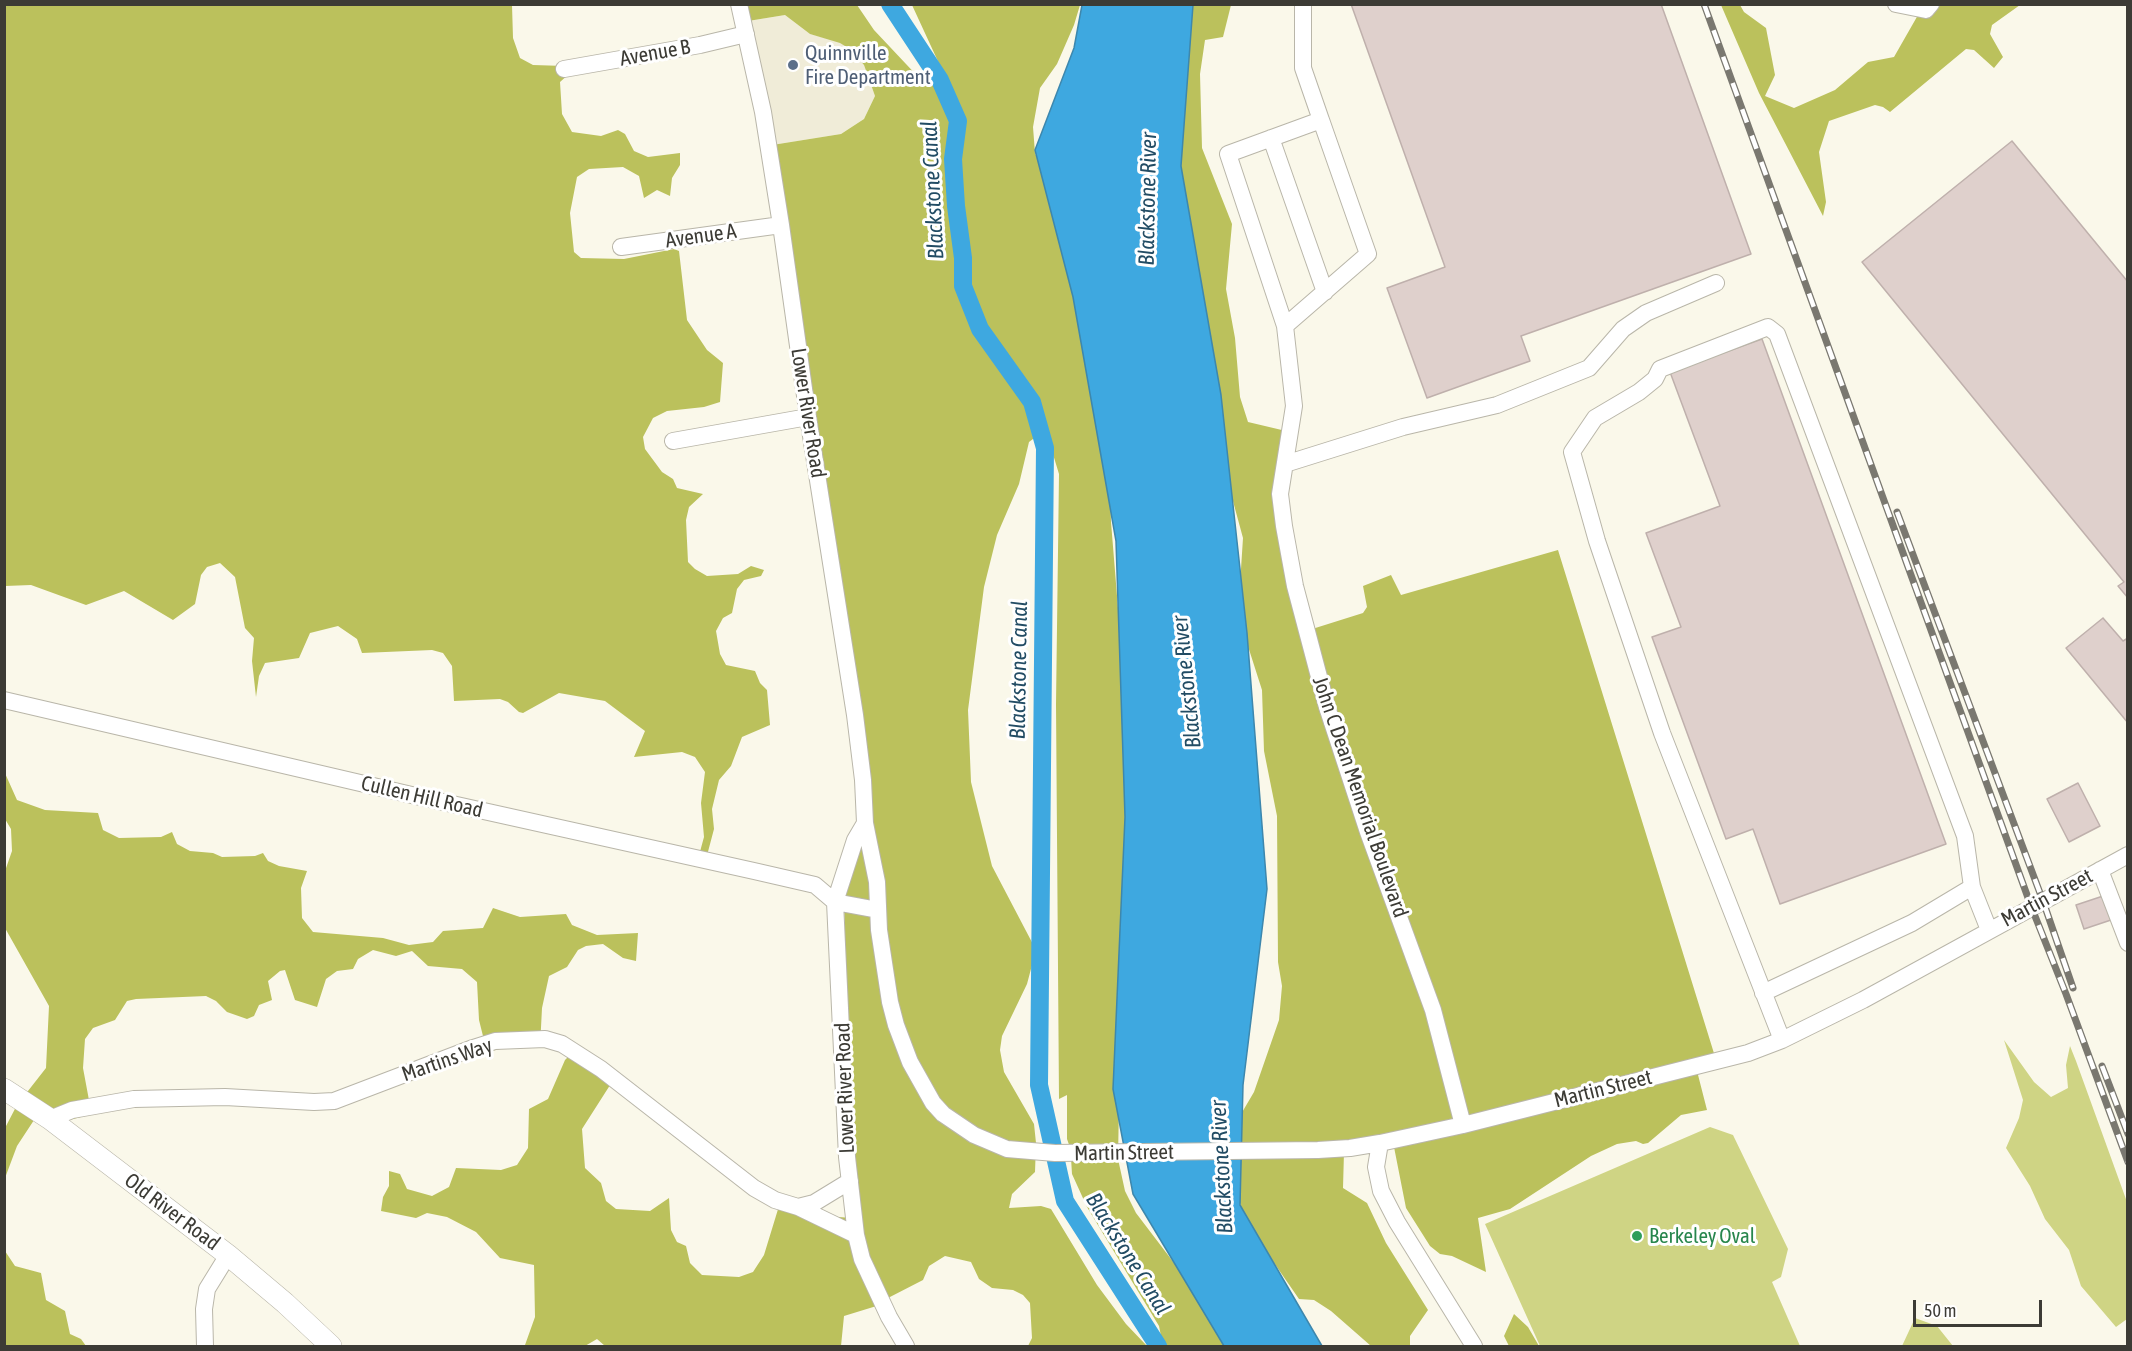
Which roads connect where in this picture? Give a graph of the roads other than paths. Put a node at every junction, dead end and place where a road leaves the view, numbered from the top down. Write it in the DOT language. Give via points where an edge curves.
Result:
graph roads {
  1 [pos="739,4"];
  2 [pos="1303,4"];
  3 [pos="1896,4"];
  4 [pos="1931,4"];
  5 [pos="746,34"];
  6 [pos="564,69"];
  7 [pos="1321,120"];
  8 [pos="1271,138"];
  9 [pos="781,225"];
  10 [pos="621,247"];
  11 [pos="1716,284"];
  12 [pos="1325,292"];
  13 [pos="1285,326"];
  14 [pos="808,417"];
  15 [pos="673,441"];
  16 [pos="1285,464"];
  17 [pos="4,700"];
  18 [pos="865,824"];
  19 [pos="2127,855"];
  20 [pos="2100,870"];
  21 [pos="1972,887"];
  22 [pos="836,902"];
  23 [pos="878,910"];
  24 [pos="1989,930"];
  25 [pos="2127,944"];
  26 [pos="1763,993"];
  27 [pos="1782,1040"];
  28 [pos="4,1089"];
  29 [pos="50,1119"];
  30 [pos="1463,1125"];
  31 [pos="1380,1143"];
  32 [pos="1033,1152"];
  33 [pos="850,1181"];
  34 [pos="798,1208"];
  35 [pos="856,1235"];
  36 [pos="228,1255"];
  37 [pos="205,1347"];
  38 [pos="331,1347"];
  39 [pos="906,1347"];
  40 [pos="1474,1347"];
  1 -- 5 [label="street, Lower River Road"];
  2 -- 7 [label="street" via="1303,68"];
  3 -- 4 [label="street" via="1926,10"];
  5 -- 6 [label="street, Avenue B"];
  5 -- 9 [label="street, Lower River Road"];
  7 -- 8 [label="street"];
  7 -- 12 [label="street" via="1368,254"];
  8 -- 12 [label="street"];
  8 -- 13 [label="street, John C Dean Memorial Boulevard" via="1228,154"];
  9 -- 10 [label="street, Avenue A"];
  9 -- 14 [label="street, Lower River Road"];
  11 -- 16 [label="street" via="1646,313 1623,329 1589,369 1497,405 1403,427"];
  12 -- 13 [label="street"];
  13 -- 16 [label="street, John C Dean Memorial Boulevard" via="1294,406"];
  14 -- 15 [label="street"];
  14 -- 18 [label="street, Lower River Road" via="856,726"];
  16 -- 30 [label="street, John C Dean Memorial Boulevard" via="1280,494 1284,526 1295,586 1327,707 1433,1010"];
  17 -- 22 [label="street, Cullen Hill Road" via="815,885"];
  18 -- 22 [label="street, Lower River Road" via="855,840"];
  18 -- 23 [label="street, Lower River Road" via="877,882"];
  19 -- 20 [label="street, Martin Street"];
  20 -- 24 [label="street, Martin Street"];
  20 -- 25 [label="street"];
  21 -- 24 [label="street"];
  21 -- 26 [label="street" via="1912,923"];
  21 -- 26 [label="street" via="1965,836 1778,334 1768,327 1660,369 1655,379 1639,392 1595,418 1572,452 1597,541 1662,733"];
  22 -- 23 [label="street"];
  22 -- 33 [label="street, Lower River Road"];
  23 -- 32 [label="street, Lower River Road" via="896,1025 910,1062 933,1103 957,1125 987,1142"];
  24 -- 27 [label="street, Martin Street"];
  26 -- 27 [label="street"];
  27 -- 30 [label="street, Martin Street" via="1748,1053"];
  28 -- 29 [label="main road, Old River Road"];
  29 -- 34 [label="street, Martins Way" via="72,1110 134,1099 334,1101 495,1041 545,1039 562,1044 602,1069 754,1188"];
  29 -- 36 [label="main road, Old River Road"];
  30 -- 31 [label="street, Martin Street"];
  31 -- 32 [label="street, Martin Street" via="1318,1150"];
  31 -- 40 [label="street" via="1376,1167 1381,1191"];
  33 -- 34 [label="street"];
  33 -- 35 [label="street, Lower River Road"];
  34 -- 35 [label="street, Martins Way"];
  35 -- 39 [label="street, Lower River Road" via="873,1284"];
  36 -- 37 [label="street" via="207,1289"];
  36 -- 38 [label="main road, Old River Road"];
}
